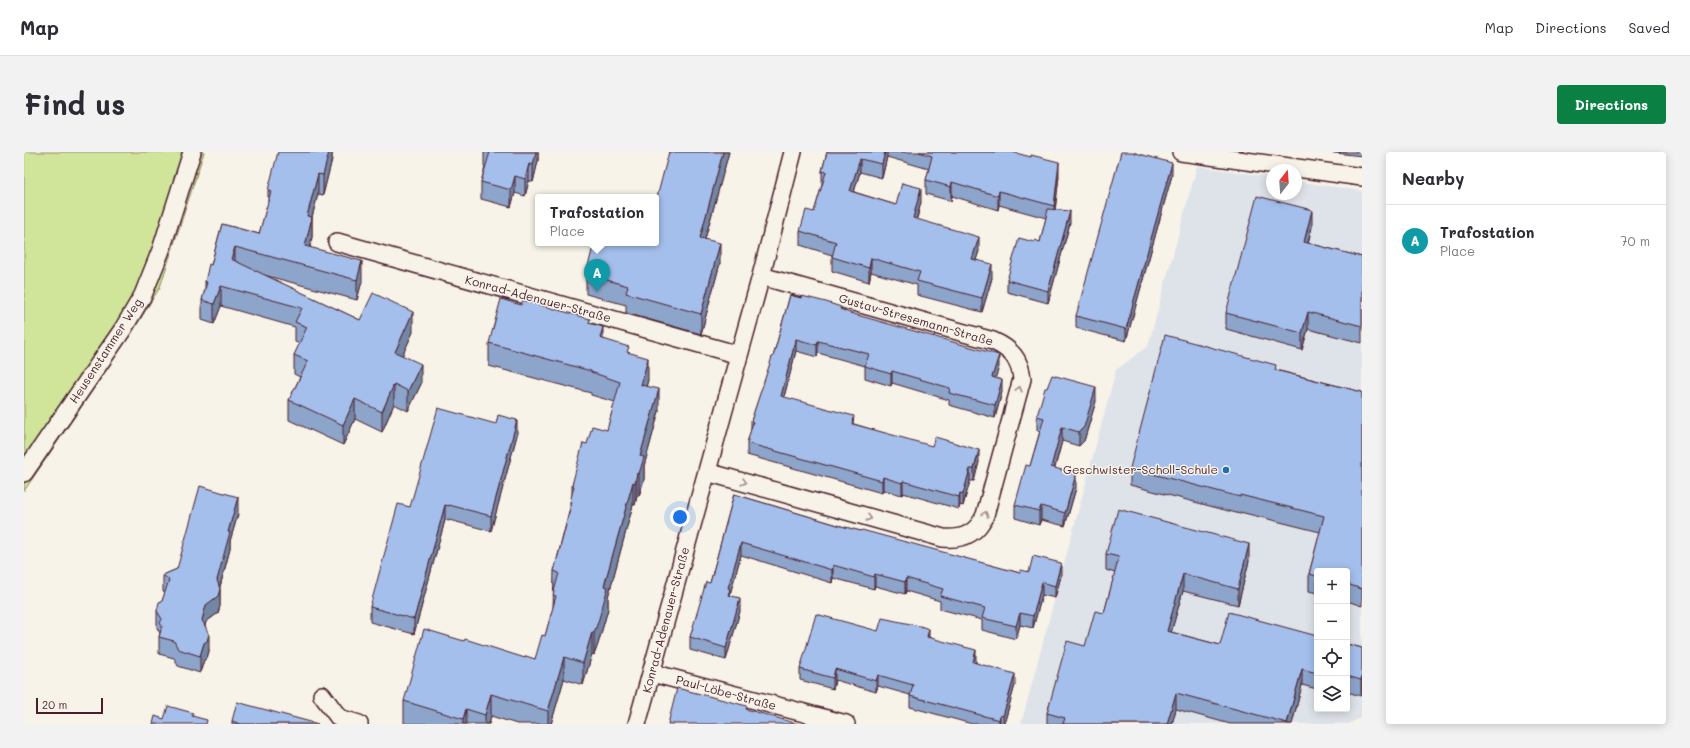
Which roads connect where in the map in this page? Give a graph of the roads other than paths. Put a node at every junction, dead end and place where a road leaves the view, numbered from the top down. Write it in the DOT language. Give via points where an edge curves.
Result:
graph roads {
  1 [pos="192,152"];
  2 [pos="793,152"];
  3 [pos="1181,152"];
  4 [pos="1362,177"];
  5 [pos="337,242"];
  6 [pos="761,276"];
  7 [pos="739,355"];
  8 [pos="707,472"];
  9 [pos="24,473"];
  10 [pos="652,673"];
  11 [pos="322,695"];
  12 [pos="360,724"];
  13 [pos="637,724"];
  14 [pos="846,724"];
  1 -- 9 [label="street, Heusenstammer Weg" via="161,250 143,295 123,329"];
  2 -- 6 [label="street, Konrad-Adenauer-Straße"];
  3 -- 4 [label="street"];
  5 -- 7 [label="street, Konrad-Adenauer-Straße"];
  6 -- 7 [label="street, Konrad-Adenauer-Straße"];
  8 -- 6 [label="street, Gustav-Stresemann-Straße, one-way" via="954,540 969,535 985,515 1022,379 1013,354 1005,346 994,341"];
  7 -- 8 [label="street, Konrad-Adenauer-Straße"];
  8 -- 10 [label="street, Konrad-Adenauer-Straße"];
  10 -- 13 [label="street, Konrad-Adenauer-Straße"];
  10 -- 14 [label="street, Paul-Löbe-Straße"];
  11 -- 12 [label="street" via="339,718"];
}
